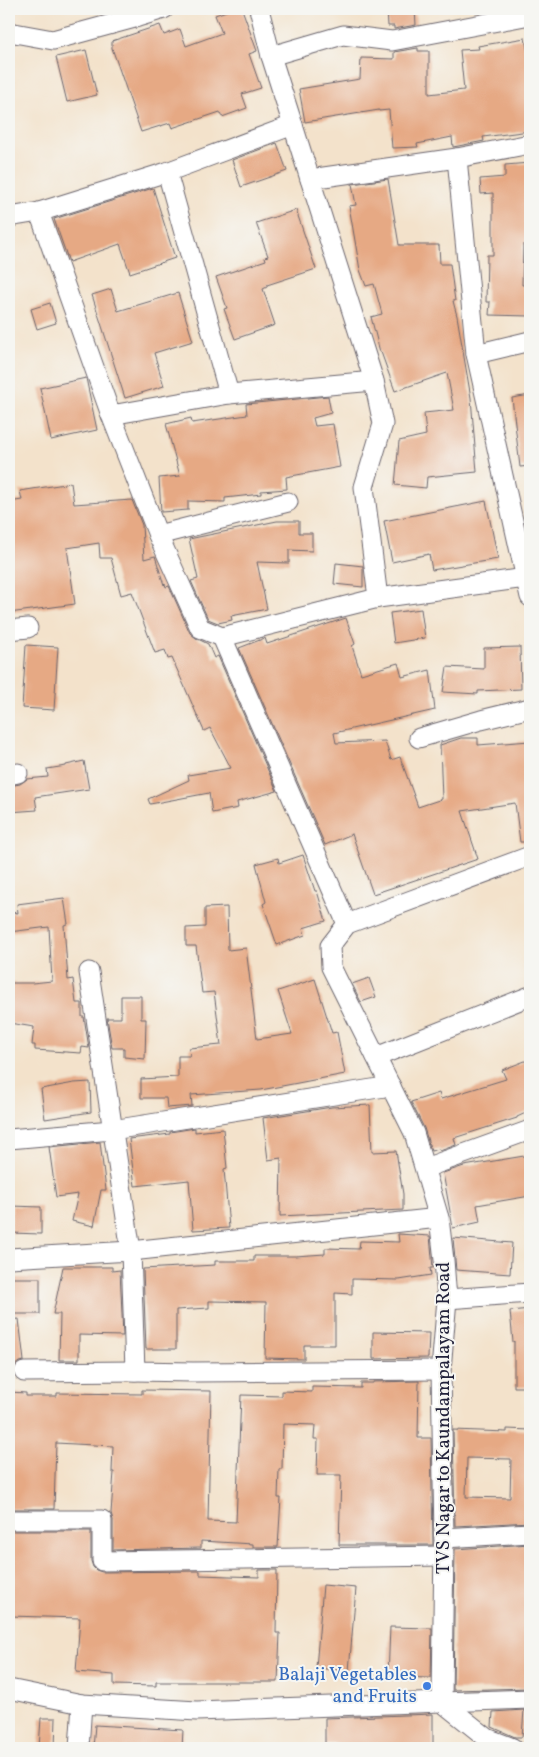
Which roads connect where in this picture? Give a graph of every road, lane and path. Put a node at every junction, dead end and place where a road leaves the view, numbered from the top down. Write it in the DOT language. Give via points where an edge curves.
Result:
graph roads {
  1 [pos="164,9"];
  2 [pos="259,9"];
  3 [pos="136,13"];
  4 [pos="530,15"];
  5 [pos="9,32"];
  6 [pos="271,56"];
  7 [pos="293,125"];
  8 [pos="530,144"];
  9 [pos="458,158"];
  10 [pos="167,172"];
  11 [pos="310,179"];
  12 [pos="39,212"];
  13 [pos="9,217"];
  14 [pos="530,341"];
  15 [pos="476,354"];
  16 [pos="374,381"];
  17 [pos="229,394"];
  18 [pos="111,415"];
  19 [pos="288,502"];
  20 [pos="158,535"];
  21 [pos="526,578"];
  22 [pos="530,597"];
  23 [pos="378,598"];
  24 [pos="28,628"];
  25 [pos="9,630"];
  26 [pos="222,637"];
  27 [pos="530,708"];
  28 [pos="419,738"];
  29 [pos="530,856"];
  30 [pos="347,924"];
  31 [pos="89,972"];
  32 [pos="530,996"];
  33 [pos="376,1058"];
  34 [pos="391,1086"];
  35 [pos="112,1130"];
  36 [pos="530,1130"];
  37 [pos="9,1139"];
  38 [pos="425,1168"];
  39 [pos="439,1218"];
  40 [pos="131,1251"];
  41 [pos="9,1258"];
  42 [pos="530,1293"];
  43 [pos="447,1299"];
  44 [pos="441,1370"];
  45 [pos="134,1371"];
  46 [pos="24,1372"];
  47 [pos="9,1520"];
  48 [pos="530,1534"];
  49 [pos="444,1547"];
  50 [pos="9,1689"];
  51 [pos="530,1699"];
  52 [pos="442,1702"];
  53 [pos="82,1704"];
  54 [pos="79,1748"];
  55 [pos="513,1748"];
  1 -- 3 [label="street"];
  2 -- 6 [label="street"];
  3 -- 5 [label="street" via="52,40"];
  4 -- 6 [label="street" via="392,41 343,35"];
  6 -- 7 [label="street"];
  7 -- 10 [label="street"];
  7 -- 11 [label="street"];
  8 -- 9 [label="street"];
  9 -- 11 [label="street"];
  9 -- 15 [label="street"];
  10 -- 12 [label="street"];
  10 -- 17 [label="street"];
  11 -- 16 [label="street"];
  12 -- 13 [label="street"];
  12 -- 18 [label="street"];
  14 -- 15 [label="street"];
  15 -- 21 [label="street"];
  16 -- 17 [label="street"];
  16 -- 23 [label="street" via="383,424 364,487"];
  17 -- 18 [label="street"];
  18 -- 20 [label="street"];
  19 -- 20 [label="street"];
  20 -- 26 [label="street" via="200,628"];
  21 -- 22 [label="street"];
  21 -- 23 [label="street"];
  23 -- 26 [label="street"];
  24 -- 25 [label="street"];
  26 -- 30 [label="street"];
  27 -- 28 [label="street"];
  29 -- 30 [label="street"];
  30 -- 33 [label="street, TVS Nagar to Kaundampalayam Road" via="330,946 331,967"];
  31 -- 35 [label="street"];
  32 -- 33 [label="street"];
  33 -- 34 [label="street, TVS Nagar to Kaundampalayam Road"];
  34 -- 35 [label="street"];
  34 -- 38 [label="street, TVS Nagar to Kaundampalayam Road" via="414,1133"];
  35 -- 37 [label="street"];
  35 -- 40 [label="street"];
  36 -- 38 [label="street"];
  38 -- 39 [label="street, TVS Nagar to Kaundampalayam Road"];
  39 -- 40 [label="street"];
  39 -- 43 [label="street, TVS Nagar to Kaundampalayam Road"];
  40 -- 41 [label="street"];
  40 -- 45 [label="street"];
  42 -- 43 [label="street"];
  43 -- 44 [label="street, TVS Nagar to Kaundampalayam Road"];
  44 -- 45 [label="street"];
  44 -- 49 [label="street, TVS Nagar to Kaundampalayam Road"];
  45 -- 46 [label="street"];
  47 -- 49 [label="street" via="102,1520 102,1561"];
  48 -- 49 [label="street"];
  49 -- 52 [label="street, TVS Nagar to Kaundampalayam Road"];
  50 -- 53 [label="street"];
  51 -- 52 [label="street"];
  52 -- 53 [label="street" via="197,1711"];
  52 -- 55 [label="street" via="487,1738"];
  53 -- 54 [label="street"];
}
